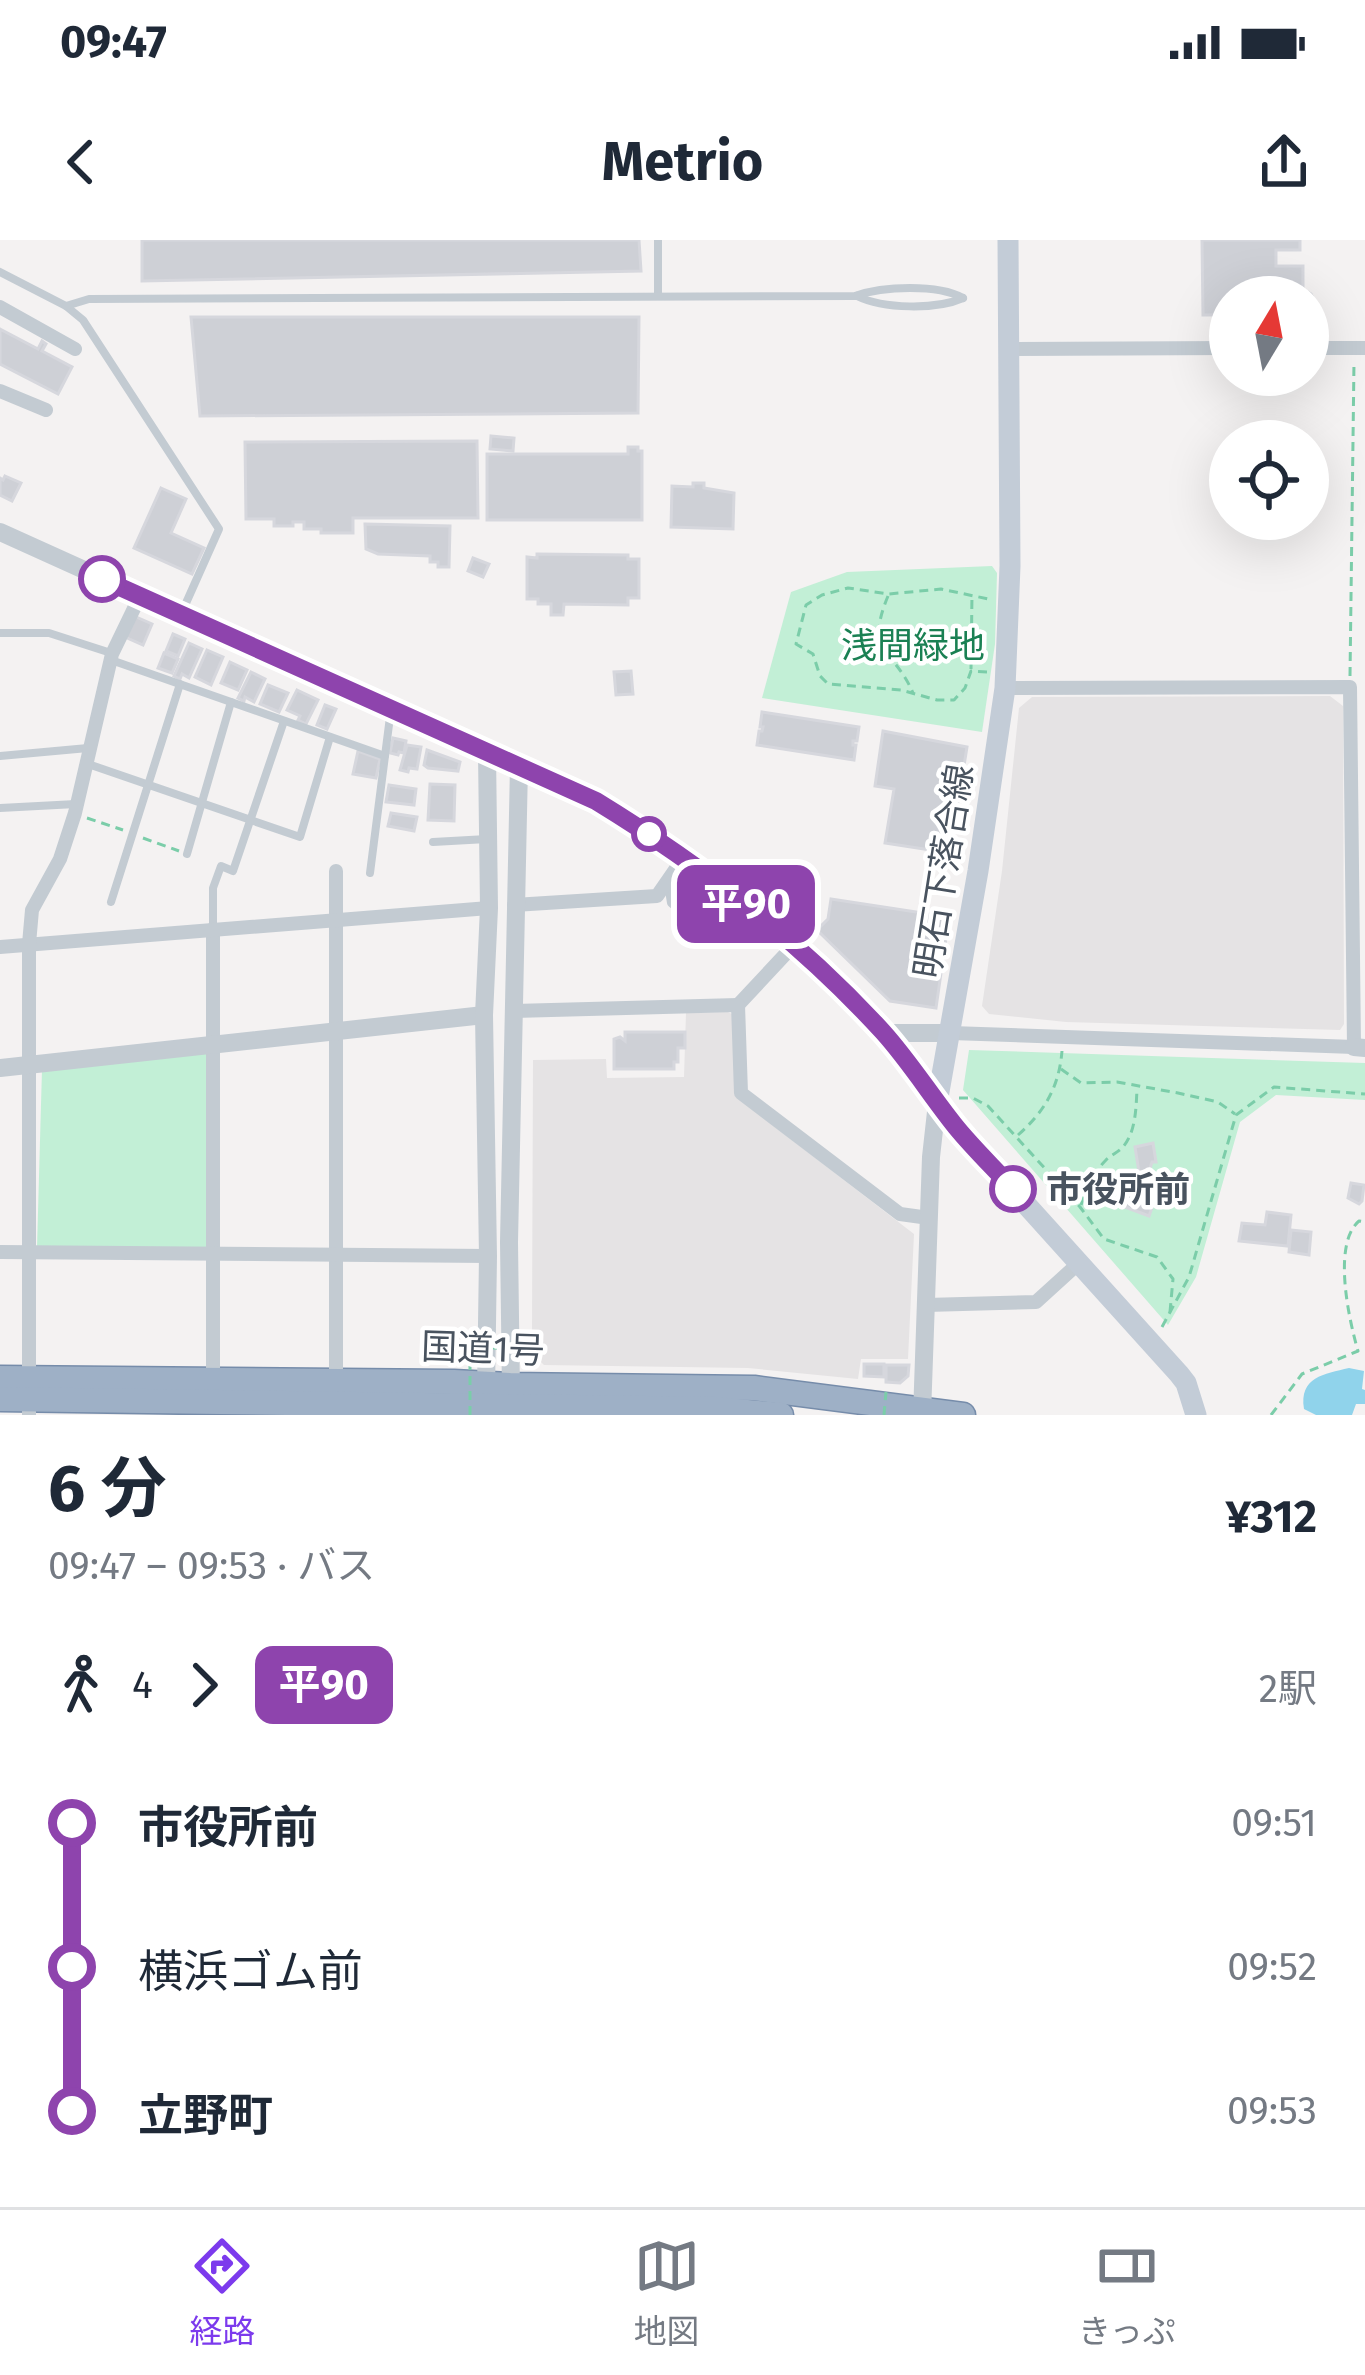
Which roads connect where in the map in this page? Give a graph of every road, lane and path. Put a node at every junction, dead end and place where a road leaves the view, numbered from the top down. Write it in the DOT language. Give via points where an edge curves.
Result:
graph roads {
  1 [pos="658,240"];
  2 [pos="1008,240"];
  3 [pos="0,272"];
  4 [pos="658,296"];
  5 [pos="855,296"];
  6 [pos="0,307"];
  7 [pos="66,307"];
  8 [pos="1209,348"];
  9 [pos="75,349"];
  10 [pos="1009,349"];
  11 [pos="1329,349"];
  12 [pos="1360,351"];
  13 [pos="0,391"];
  14 [pos="46,410"];
  15 [pos="0,532"];
  16 [pos="889,594"];
  17 [pos="972,594"];
  18 [pos="140,596"];
  19 [pos="1000,602"];
  20 [pos="181,615"];
  21 [pos="0,633"];
  22 [pos="111,657"];
  23 [pos="971,670"];
  24 [pos="1000,681"];
  25 [pos="180,684"];
  26 [pos="1350,687"];
  27 [pos="913,693"];
  28 [pos="231,703"];
  29 [pos="391,710"];
  30 [pos="284,721"];
  31 [pos="330,737"];
  32 [pos="487,753"];
  33 [pos="0,756"];
  34 [pos="89,756"];
  35 [pos="385,756"];
  36 [pos="519,766"];
  37 [pos="150,784"];
  38 [pos="1358,799"];
  39 [pos="202,803"];
  40 [pos="0,808"];
  41 [pos="76,809"];
  42 [pos="251,820"];
  43 [pos="135,835"];
  44 [pos="489,839"];
  45 [pos="433,842"];
  46 [pos="187,854"];
  47 [pos="684,857"];
  48 [pos="336,871"];
  49 [pos="370,873"];
  50 [pos="668,882"];
  51 [pos="111,902"];
  52 [pos="514,905"];
  53 [pos="489,908"];
  54 [pos="336,920"];
  55 [pos="692,921"];
  56 [pos="213,929"];
  57 [pos="29,944"];
  58 [pos="794,945"];
  59 [pos="0,947"];
  60 [pos="738,1005"];
  61 [pos="514,1011"];
  62 [pos="484,1015"];
  63 [pos="336,1030"];
  64 [pos="883,1033"];
  65 [pos="951,1033"];
  66 [pos="1064,1036"];
  67 [pos="213,1045"];
  68 [pos="1360,1047"];
  69 [pos="29,1064"];
  70 [pos="0,1068"];
  71 [pos="1061,1069"];
  72 [pos="1138,1086"];
  73 [pos="1365,1094"];
  74 [pos="948,1100"];
  75 [pos="1236,1114"];
  76 [pos="1017,1136"];
  77 [pos="1080,1207"];
  78 [pos="929,1218"];
  79 [pos="1365,1222"];
  80 [pos="0,1252"];
  81 [pos="28,1252"];
  82 [pos="213,1254"];
  83 [pos="336,1255"];
  84 [pos="488,1256"];
  85 [pos="1080,1262"];
  86 [pos="926,1305"];
  87 [pos="1169,1314"];
  88 [pos="1162,1328"];
  89 [pos="530,1348"];
  90 [pos="1358,1351"];
  91 [pos="1365,1352"];
  92 [pos="0,1378"];
  93 [pos="886,1392"];
  94 [pos="29,1398"];
  95 [pos="0,1399"];
  96 [pos="213,1399"];
  97 [pos="336,1400"];
  98 [pos="494,1404"];
  99 [pos="715,1412"];
  100 [pos="922,1412"];
  101 [pos="782,1415"];
  102 [pos="884,1415"];
  103 [pos="963,1415"];
  104 [pos="1196,1415"];
  105 [pos="1271,1415"];
  1 -- 4 [label="lane"];
  2 -- 10 [label="main road, 明石下落合線"];
  3 -- 7 [label="lane"];
  4 -- 5 [label="lane"];
  4 -- 7 [label="lane" via="89,299"];
  5 -- 5 [label="lane" via="948,290 963,298 873,304"];
  6 -- 9 [label="street"];
  7 -- 20 [label="lane" via="83,320 219,529"];
  8 -- 10 [label="street"];
  10 -- 24 [label="main road, 明石下落合線" via="1010,566"];
  11 -- 12 [label="street"];
  12 -- 26 [label="path"];
  13 -- 14 [label="street"];
  15 -- 18 [label="street"];
  16 -- 17 [label="path"];
  16 -- 27 [label="path" via="880,644"];
  16 -- 27 [label="path" via="848,588 822,596 806,605 796,644 813,654 828,684"];
  17 -- 19 [label="path"];
  17 -- 23 [label="path"];
  18 -- 20 [label="street"];
  18 -- 22 [label="street"];
  20 -- 29 [label="street"];
  21 -- 22 [label="lane" via="49,633"];
  22 -- 25 [label="lane"];
  22 -- 34 [label="street"];
  23 -- 24 [label="path"];
  23 -- 27 [label="path" via="954,700"];
  24 -- 26 [label="street"];
  24 -- 65 [label="main road, 明石下落合線"];
  25 -- 28 [label="lane"];
  25 -- 37 [label="lane"];
  26 -- 38 [label="street"];
  28 -- 30 [label="lane"];
  28 -- 39 [label="lane"];
  29 -- 32 [label="street"];
  29 -- 35 [label="lane"];
  30 -- 31 [label="lane"];
  30 -- 42 [label="lane"];
  31 -- 35 [label="lane"];
  31 -- 42 [label="lane" via="300,837"];
  32 -- 36 [label="street"];
  32 -- 44 [label="street"];
  33 -- 34 [label="lane"];
  34 -- 37 [label="lane"];
  34 -- 41 [label="street"];
  35 -- 49 [label="lane"];
  36 -- 47 [label="street" via="596,801"];
  36 -- 52 [label="street"];
  37 -- 39 [label="lane"];
  37 -- 43 [label="lane"];
  38 -- 68 [label="street"];
  39 -- 42 [label="lane"];
  39 -- 46 [label="lane"];
  40 -- 41 [label="lane"];
  41 -- 43 [label="path"];
  41 -- 57 [label="street" via="32,910"];
  42 -- 56 [label="lane" via="233,871 221,866 213,888"];
  43 -- 46 [label="path"];
  43 -- 51 [label="lane"];
  44 -- 45 [label="lane"];
  44 -- 53 [label="street"];
  47 -- 50 [label="street"];
  47 -- 58 [label="street"];
  48 -- 54 [label="street"];
  50 -- 52 [label="street" via="657,896"];
  50 -- 55 [label="lane" via="671,903"];
  52 -- 61 [label="street"];
  53 -- 54 [label="street"];
  53 -- 62 [label="street"];
  54 -- 56 [label="street"];
  54 -- 63 [label="street"];
  56 -- 57 [label="street"];
  56 -- 67 [label="street"];
  57 -- 59 [label="street"];
  57 -- 69 [label="street"];
  58 -- 60 [label="street"];
  58 -- 64 [label="street"];
  60 -- 61 [label="street"];
  60 -- 78 [label="street" via="741,1093 900,1214"];
  61 -- 98 [label="street" via="509,1242"];
  62 -- 63 [label="street"];
  62 -- 84 [label="street"];
  63 -- 67 [label="street"];
  63 -- 83 [label="street"];
  64 -- 65 [label="street"];
  64 -- 74 [label="street"];
  65 -- 66 [label="street"];
  65 -- 74 [label="main road, 明石下落合線"];
  66 -- 68 [label="street"];
  66 -- 71 [label="path"];
  67 -- 69 [label="street"];
  67 -- 82 [label="street"];
  69 -- 70 [label="street"];
  69 -- 81 [label="street"];
  71 -- 72 [label="path" via="1081,1082"];
  71 -- 76 [label="path" via="1040,1115"];
  72 -- 75 [label="path" via="1218,1102"];
  72 -- 77 [label="path" via="1130,1134 1094,1175"];
  73 -- 75 [label="path" via="1274,1087"];
  74 -- 76 [label="path" via="974,1098"];
  74 -- 78 [label="street"];
  74 -- 85 [label="main road" via="957,1129"];
  75 -- 87 [label="path" via="1189,1277"];
  76 -- 77 [label="path"];
  77 -- 87 [label="path" via="1104,1239 1157,1257 1173,1279"];
  78 -- 86 [label="street"];
  79 -- 90 [label="path" via="1347,1238 1344,1291"];
  80 -- 81 [label="street"];
  81 -- 82 [label="street"];
  81 -- 94 [label="street"];
  82 -- 83 [label="street"];
  82 -- 96 [label="street"];
  83 -- 84 [label="street"];
  83 -- 97 [label="street"];
  84 -- 98 [label="street"];
  85 -- 86 [label="street" via="1036,1302"];
  85 -- 104 [label="main road" via="1186,1383"];
  86 -- 100 [label="street"];
  87 -- 88 [label="path"];
  89 -- 98 [label="path, bridge" via="470,1348"];
  90 -- 91 [label="path"];
  90 -- 105 [label="path" via="1302,1374"];
  92 -- 94 [label="highway, 国道1号"];
  93 -- 102 [label="path, bridge"];
  94 -- 95 [label="highway, 国道1号"];
  94 -- 96 [label="highway, 国道1号"];
  96 -- 97 [label="highway, 国道1号"];
  97 -- 98 [label="highway, 国道1号"];
  98 -- 99 [label="highway, 国道1号"];
  98 -- 100 [label="highway, 国道1号" via="754,1388"];
  99 -- 101 [label="highway, 国道1号"];
  100 -- 103 [label="highway, 国道1号"];
}
